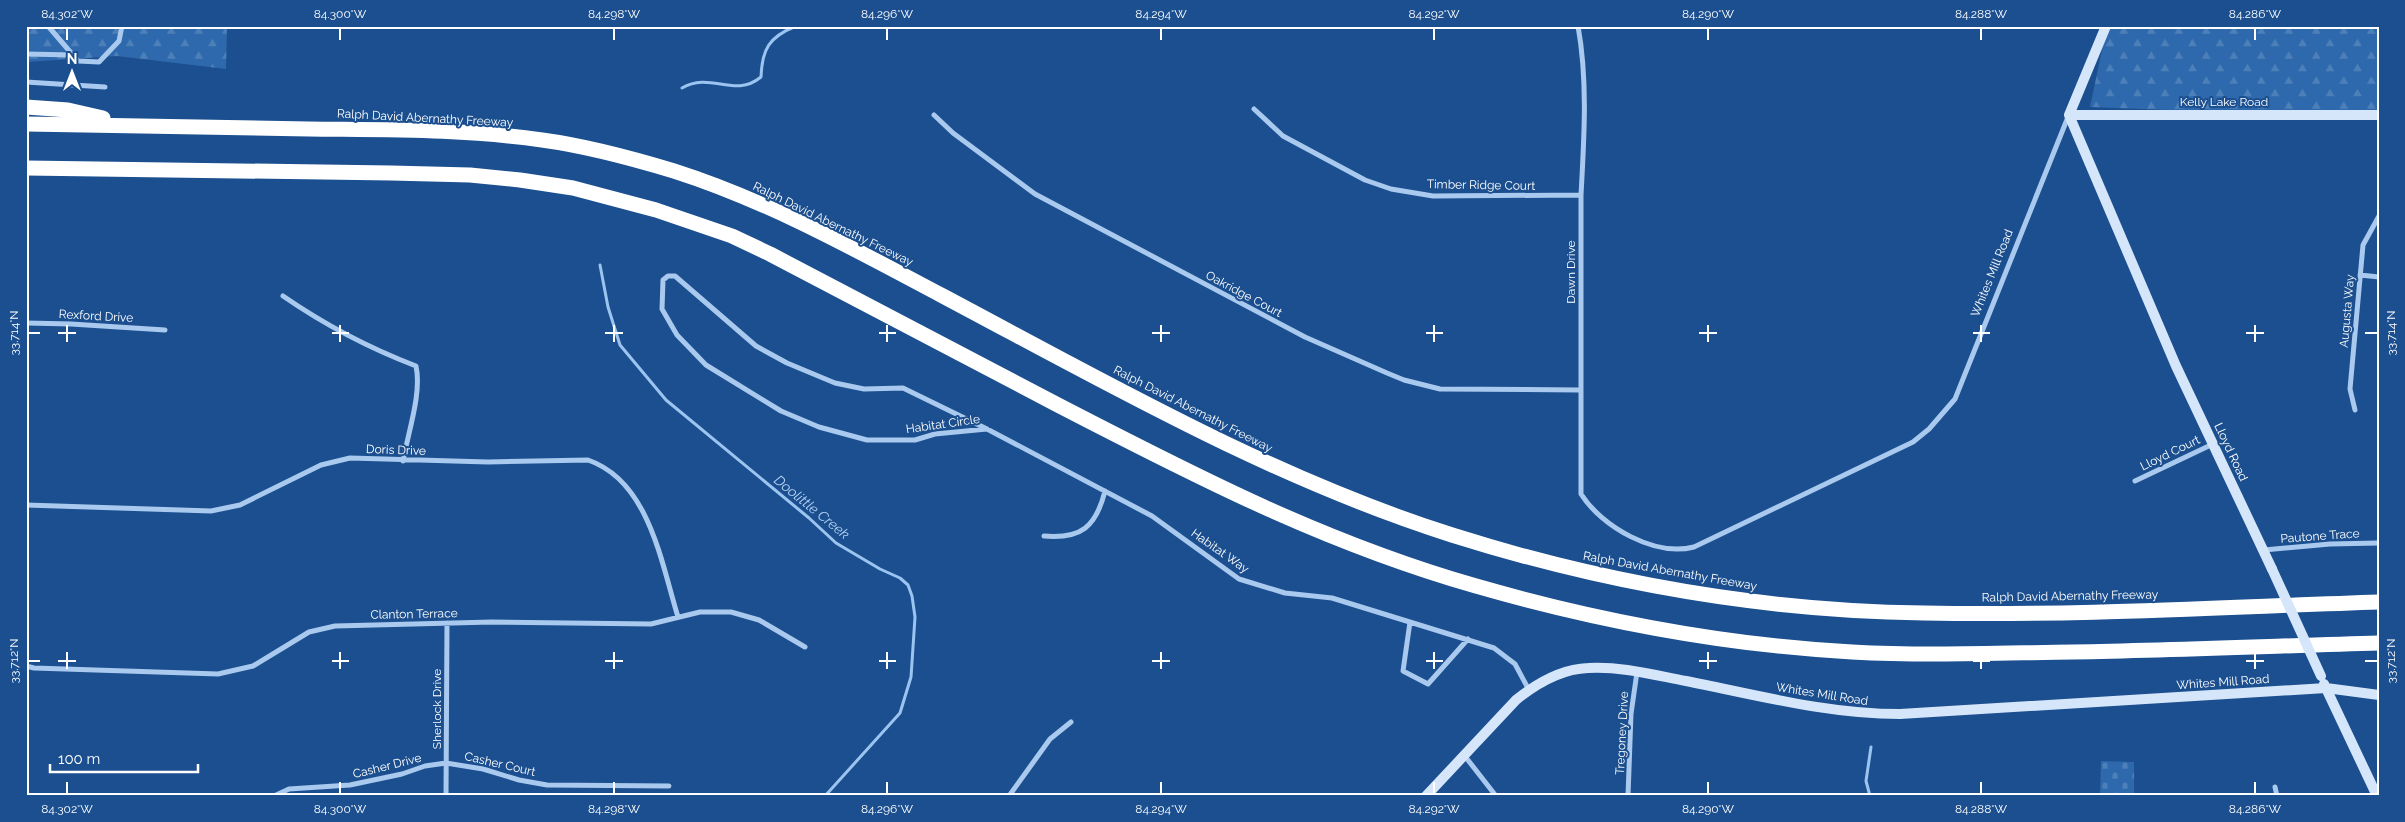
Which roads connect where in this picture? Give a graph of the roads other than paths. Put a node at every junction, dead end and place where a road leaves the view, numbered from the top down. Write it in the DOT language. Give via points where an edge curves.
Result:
graph roads {
  1 [pos="48,26"];
  2 [pos="122,26"];
  3 [pos="1578,26"];
  4 [pos="2106,26"];
  5 [pos="26,54"];
  6 [pos="73,55"];
  7 [pos="26,82"];
  8 [pos="105,87"];
  9 [pos="26,106"];
  10 [pos="1254,109"];
  11 [pos="934,115"];
  12 [pos="2069,115"];
  13 [pos="2379,115"];
  14 [pos="26,124"];
  15 [pos="136,125"];
  16 [pos="26,170"];
  17 [pos="1581,195"];
  18 [pos="2379,216"];
  19 [pos="2360,275"];
  20 [pos="2379,277"];
  21 [pos="283,296"];
  22 [pos="26,324"];
  23 [pos="166,330"];
  24 [pos="1580,390"];
  25 [pos="2355,410"];
  26 [pos="987,429"];
  27 [pos="2213,444"];
  28 [pos="403,461"];
  29 [pos="2135,481"];
  30 [pos="1105,491"];
  31 [pos="26,505"];
  32 [pos="1596,512"];
  33 [pos="1044,536"];
  34 [pos="2379,542"];
  35 [pos="2264,550"];
  36 [pos="2379,602"];
  37 [pos="678,617"];
  38 [pos="1410,622"];
  39 [pos="447,623"];
  40 [pos="1468,639"];
  41 [pos="2379,643"];
  42 [pos="805,647"];
  43 [pos="26,666"];
  44 [pos="1637,672"];
  45 [pos="2326,688"];
  46 [pos="1529,690"];
  47 [pos="2379,695"];
  48 [pos="1071,722"];
  49 [pos="1464,756"];
  50 [pos="446,763"];
  51 [pos="668,786"];
  52 [pos="2275,787"];
  53 [pos="274,796"];
  54 [pos="446,796"];
  55 [pos="1009,796"];
  56 [pos="1426,796"];
  57 [pos="1496,796"];
  58 [pos="1628,796"];
  59 [pos="2277,796"];
  60 [pos="2377,796"];
  1 -- 6 [label="street"];
  2 -- 6 [label="street" via="119,41 99,62 78,61"];
  3 -- 17 [label="street, Dawn Drive" via="1582,50 1584,146"];
  4 -- 12 [label="street, Whites Mill Road"];
  5 -- 6 [label="street"];
  7 -- 8 [label="street"];
  9 -- 15 [label="highway" via="68,110"];
  10 -- 17 [label="street, Timber Ridge Court" via="1284,136 1365,180 1391,189 1432,196"];
  11 -- 24 [label="street, Oakridge Court" via="952,133 1035,194 1304,337 1387,373 1440,389"];
  12 -- 13 [label="street, Kelly Lake Road"];
  12 -- 27 [label="street, Lloyd Road" via="2176,366"];
  12 -- 32 [label="street, Whites Mill Road" via="1955,399 1918,438 1687,549 1655,545 1628,536"];
  14 -- 15 [label="highway, Ralph David Abernathy Freeway"];
  15 -- 36 [label="highway, Ralph David Abernathy Freeway" via="500,135 590,149 675,172 758,202 798,221 1162,411 1322,488 1452,535 1570,568 1750,601 1921,614"];
  16 -- 41 [label="highway" via="470,175 573,188 656,210 732,236 770,254 1196,477 1311,529 1476,586 1614,619 1754,642 1850,652 1966,654"];
  17 -- 24 [label="street, Dawn Drive"];
  18 -- 19 [label="street, Augusta Way" via="2363,245"];
  19 -- 20 [label="street"];
  19 -- 25 [label="street, Augusta Way" via="2350,389"];
  21 -- 28 [label="street" via="350,338 416,366 416,396"];
  22 -- 23 [label="street, Rexford Drive"];
  24 -- 32 [label="street, Dawn Drive" via="1581,494"];
  26 -- 26 [label="street, Habitat Circle" via="935,434 915,440 867,440 819,427 782,411 706,365 677,336 662,309 663,280 675,276 756,346 787,363 836,383 864,389 903,388"];
  26 -- 30 [label="street, Habitat Way"];
  27 -- 29 [label="street, Lloyd Court"];
  27 -- 35 [label="street, Lloyd Road"];
  28 -- 31 [label="street, Doris Drive" via="335,460 254,500 211,511"];
  28 -- 37 [label="street, Doris Drive" via="588,460 601,465 632,492 646,518"];
  30 -- 33 [label="street" via="1095,520 1078,534"];
  30 -- 38 [label="street, Habitat Way" via="1152,516 1239,579 1285,593 1332,598"];
  34 -- 35 [label="street, Pautone Trace"];
  35 -- 45 [label="street, Lloyd Road, bridge"];
  37 -- 39 [label="street, Clanton Terrace" via="651,624"];
  37 -- 42 [label="street, Clanton Terrace" via="700,612 731,612 759,620"];
  38 -- 40 [label="street, Habitat Way"];
  38 -- 40 [label="street" via="1403,671 1428,684"];
  39 -- 43 [label="street, Clanton Terrace" via="335,626 309,632 252,666 218,674"];
  39 -- 50 [label="street, Sherlock Drive"];
  40 -- 46 [label="street, Habitat Way" via="1506,656 1515,664"];
  44 -- 45 [label="street, Whites Mill Road" via="1860,714"];
  44 -- 46 [label="street, Whites Mill Road" via="1608,668 1577,669 1553,676"];
  44 -- 58 [label="street, Tregoney Drive" via="1631,714"];
  45 -- 47 [label="street, Whites Mill Road"];
  45 -- 60 [label="street, Lloyd Road"];
  46 -- 49 [label="street, Whites Mill Road"];
  48 -- 55 [label="street" via="1050,740"];
  49 -- 56 [label="street, Whites Mill Road"];
  49 -- 57 [label="street"];
  50 -- 51 [label="street, Casher Court" via="547,785"];
  50 -- 53 [label="street, Casher Drive" via="350,785 290,788"];
  50 -- 54 [label="street, Sherlock Drive"];
  52 -- 59 [label="street"];
}
